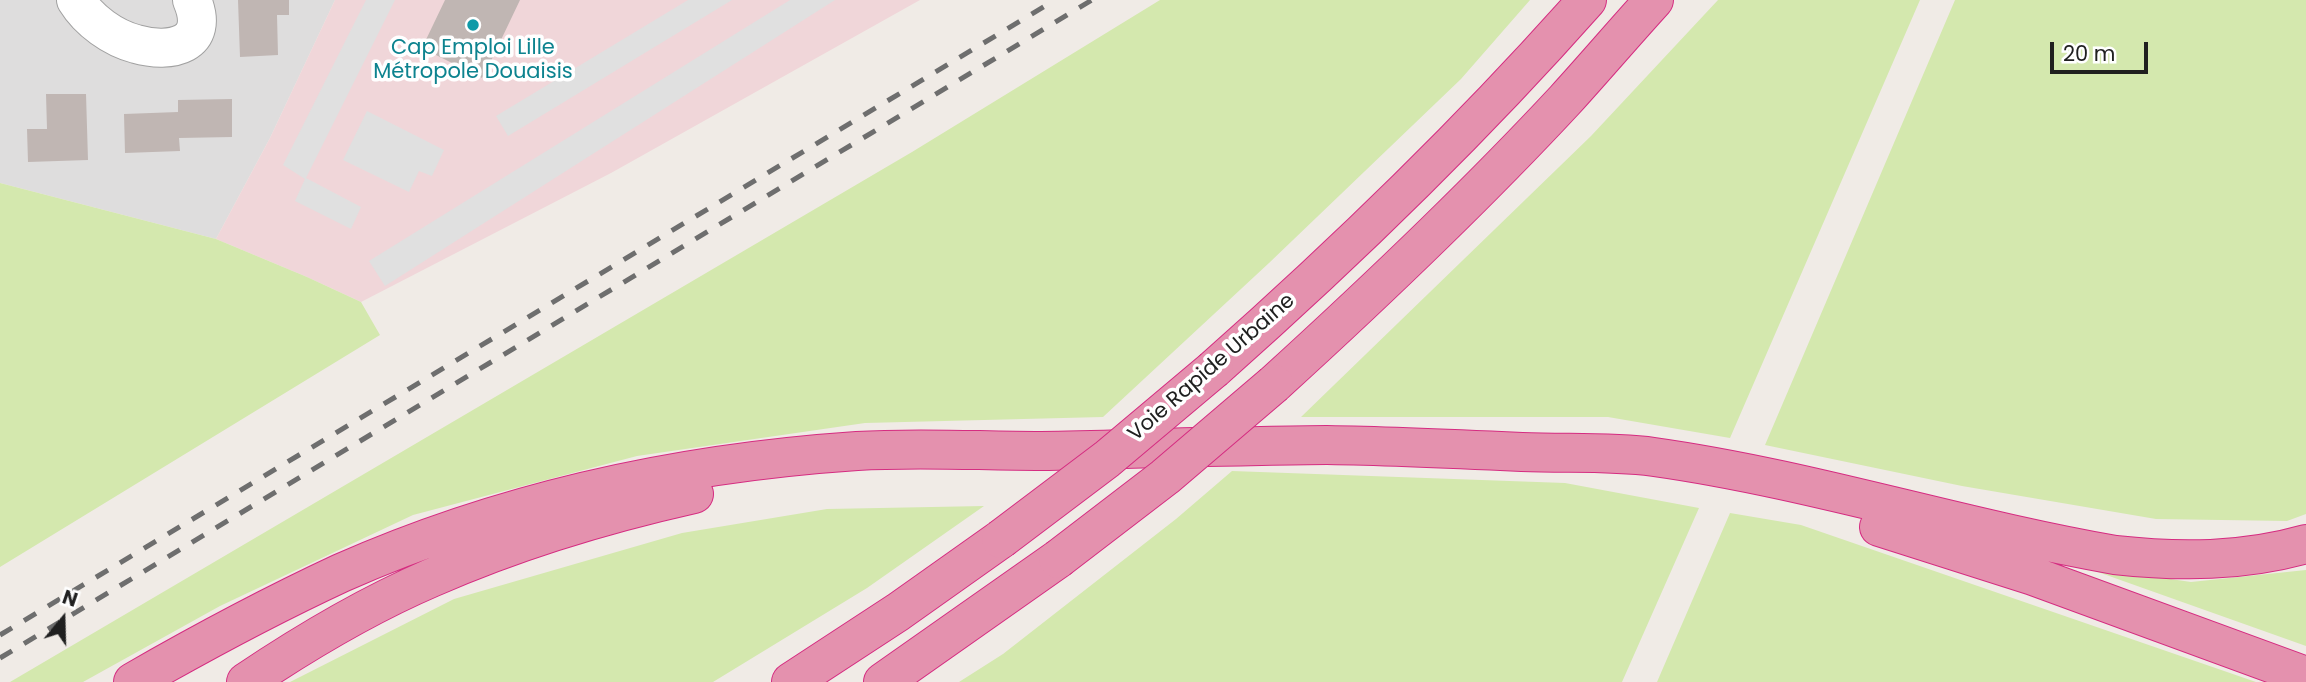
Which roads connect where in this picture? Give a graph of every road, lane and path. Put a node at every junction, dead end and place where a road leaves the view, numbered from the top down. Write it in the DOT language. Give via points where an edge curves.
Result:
graph roads {
  1 [pos="76,0"];
  2 [pos="192,0"];
  3 [pos="1587,0"];
  4 [pos="1654,0"];
  5 [pos="1043,451"];
  6 [pos="1526,452"];
  7 [pos="2306,544"];
  8 [pos="2306,676"];
  9 [pos="133,682"];
  10 [pos="246,682"];
  11 [pos="791,682"];
  12 [pos="883,682"];
  1 -- 2 [label="street" via="89,17 113,34 135,44 173,48 193,35 197,12"];
  3 -- 11 [label="highway, Voie Rapide Urbaine, bridge" via="1438,158 1214,369 1002,539"];
  4 -- 12 [label="highway, bridge" via="1471,197 1274,384 1165,477 1058,559"];
  5 -- 6 [label="highway" via="1329,446"];
  5 -- 9 [label="highway" via="859,451 700,468 596,488 456,528 381,557 296,595"];
  5 -- 10 [label="highway" via="801,475 636,508 429,579 349,619"];
  6 -- 7 [label="highway" via="1611,453 1733,470 2147,559 2205,561"];
  6 -- 8 [label="highway" via="1696,482 1920,538"];
}
